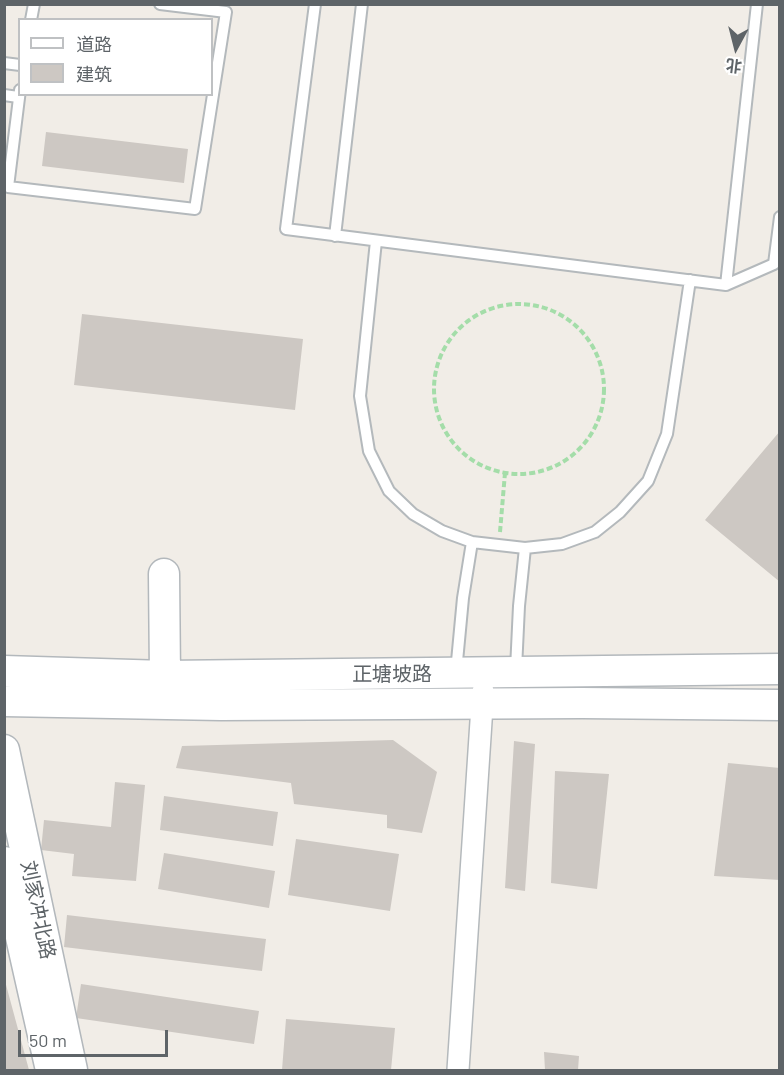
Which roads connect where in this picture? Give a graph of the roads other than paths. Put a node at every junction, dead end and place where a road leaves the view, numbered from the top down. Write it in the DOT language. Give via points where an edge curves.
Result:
graph roads {
  1 [pos="160,4"];
  2 [pos="315,4"];
  3 [pos="362,4"];
  4 [pos="757,4"];
  5 [pos="213,95"];
  6 [pos="19,96"];
  7 [pos="213,96"];
  8 [pos="780,218"];
  9 [pos="334,236"];
  10 [pos="376,241"];
  11 [pos="690,280"];
  12 [pos="726,285"];
  13 [pos="472,542"];
  14 [pos="525,548"];
  15 [pos="164,574"];
  16 [pos="780,669"];
  17 [pos="4,671"];
  18 [pos="515,673"];
  19 [pos="470,674"];
  20 [pos="165,676"];
  21 [pos="4,701"];
  22 [pos="483,704"];
  23 [pos="780,705"];
  24 [pos="4,750"];
  25 [pos="4,862"];
  26 [pos="51,1071"];
  27 [pos="72,1071"];
  28 [pos="458,1071"];
  1 -- 5 [label="lane" via="226,12"];
  2 -- 9 [label="lane" via="286,229"];
  3 -- 9 [label="lane"];
  4 -- 12 [label="lane"];
  6 -- 7 [label="lane" via="8,187 195,209"];
  8 -- 12 [label="lane" via="774,264"];
  9 -- 10 [label="lane"];
  10 -- 11 [label="lane"];
  10 -- 13 [label="lane" via="360,396 369,452 389,491 414,514 442,531"];
  11 -- 12 [label="lane"];
  11 -- 14 [label="lane" via="667,434 648,481 596,532 562,544"];
  13 -- 14 [label="lane"];
  13 -- 19 [label="lane" via="463,598"];
  14 -- 18 [label="lane"];
  15 -- 20 [label="street"];
  16 -- 18 [label="street, 正塘坡路"];
  17 -- 20 [label="street, 正塘坡路"];
  18 -- 19 [label="street, 正塘坡路"];
  19 -- 20 [label="street, 正塘坡路"];
  19 -- 22 [label="street"];
  21 -- 22 [label="street, 正塘坡路"];
  22 -- 23 [label="street, 正塘坡路"];
  22 -- 28 [label="street"];
  24 -- 27 [label="street, 刘家冲北路"];
  25 -- 26 [label="street, 刘家冲北路"];
}
